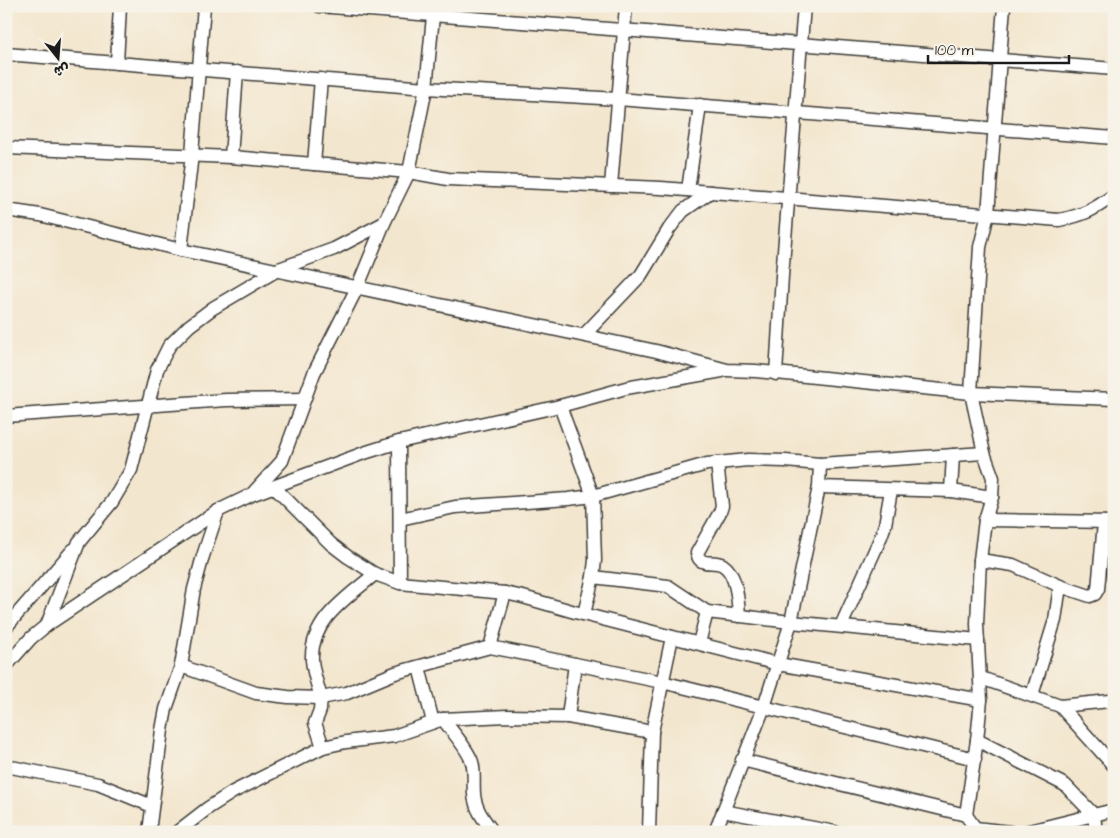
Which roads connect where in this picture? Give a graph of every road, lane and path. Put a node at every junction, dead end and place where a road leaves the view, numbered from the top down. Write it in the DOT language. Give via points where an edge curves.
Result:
graph roads {
  1 [pos="120,6"];
  2 [pos="204,6"];
  3 [pos="320,6"];
  4 [pos="626,6"];
  5 [pos="804,6"];
  6 [pos="1004,6"];
  7 [pos="433,10"];
  8 [pos="624,30"];
  9 [pos="801,44"];
  10 [pos="6,54"];
  11 [pos="1000,60"];
  12 [pos="117,63"];
  13 [pos="198,69"];
  14 [pos="1114,69"];
  15 [pos="237,72"];
  16 [pos="321,79"];
  17 [pos="426,88"];
  18 [pos="618,99"];
  19 [pos="700,105"];
  20 [pos="795,113"];
  21 [pos="995,129"];
  22 [pos="1114,138"];
  23 [pos="6,148"];
  24 [pos="192,154"];
  25 [pos="231,157"];
  26 [pos="314,164"];
  27 [pos="409,172"];
  28 [pos="611,186"];
  29 [pos="688,190"];
  30 [pos="710,192"];
  31 [pos="1114,195"];
  32 [pos="788,198"];
  33 [pos="6,210"];
  34 [pos="988,214"];
  35 [pos="384,223"];
  36 [pos="181,250"];
  37 [pos="279,270"];
  38 [pos="358,286"];
  39 [pos="584,336"];
  40 [pos="727,370"];
  41 [pos="776,374"];
  42 [pos="971,393"];
  43 [pos="304,399"];
  44 [pos="1114,399"];
  45 [pos="148,405"];
  46 [pos="560,406"];
  47 [pos="6,416"];
  48 [pos="399,442"];
  49 [pos="984,453"];
  50 [pos="953,455"];
  51 [pos="717,463"];
  52 [pos="820,464"];
  53 [pos="819,487"];
  54 [pos="275,488"];
  55 [pos="891,490"];
  56 [pos="950,491"];
  57 [pos="252,495"];
  58 [pos="593,496"];
  59 [pos="992,497"];
  60 [pos="218,511"];
  61 [pos="400,519"];
  62 [pos="985,520"];
  63 [pos="1109,523"];
  64 [pos="79,542"];
  65 [pos="980,560"];
  66 [pos="375,574"];
  67 [pos="593,577"];
  68 [pos="400,583"];
  69 [pos="1060,586"];
  70 [pos="504,593"];
  71 [pos="707,612"];
  72 [pos="584,614"];
  73 [pos="739,616"];
  74 [pos="791,622"];
  75 [pos="47,625"];
  76 [pos="841,626"];
  77 [pos="6,627"];
  78 [pos="672,637"];
  79 [pos="30,638"];
  80 [pos="978,640"];
  81 [pos="699,643"];
  82 [pos="490,647"];
  83 [pos="6,650"];
  84 [pos="575,664"];
  85 [pos="778,664"];
  86 [pos="6,666"];
  87 [pos="181,666"];
  88 [pos="419,667"];
  89 [pos="981,678"];
  90 [pos="662,682"];
  91 [pos="1032,696"];
  92 [pos="321,698"];
  93 [pos="1114,699"];
  94 [pos="981,700"];
  95 [pos="1060,706"];
  96 [pos="764,707"];
  97 [pos="568,717"];
  98 [pos="438,720"];
  99 [pos="652,732"];
  100 [pos="977,740"];
  101 [pos="323,747"];
  102 [pos="975,759"];
  103 [pos="742,760"];
  104 [pos="6,766"];
  105 [pos="1114,766"];
  106 [pos="152,806"];
  107 [pos="1114,810"];
  108 [pos="723,812"];
  109 [pos="966,815"];
  110 [pos="1094,815"];
  111 [pos="975,830"];
  112 [pos="181,831"];
  113 [pos="149,832"];
  114 [pos="493,832"];
  115 [pos="649,832"];
  116 [pos="715,832"];
  117 [pos="835,832"];
  118 [pos="1010,832"];
  119 [pos="1025,832"];
  120 [pos="1096,832"];
  1 -- 12 [label="street"];
  2 -- 13 [label="street"];
  3 -- 7 [label="street"];
  4 -- 8 [label="street"];
  5 -- 9 [label="street"];
  6 -- 11 [label="street"];
  7 -- 8 [label="street"];
  7 -- 17 [label="street"];
  8 -- 9 [label="street"];
  8 -- 18 [label="street"];
  9 -- 11 [label="street"];
  9 -- 20 [label="street"];
  10 -- 12 [label="street"];
  11 -- 14 [label="street"];
  11 -- 21 [label="street"];
  12 -- 13 [label="street"];
  13 -- 15 [label="street"];
  13 -- 24 [label="street"];
  15 -- 16 [label="street"];
  15 -- 25 [label="street"];
  16 -- 17 [label="street"];
  16 -- 26 [label="street"];
  17 -- 18 [label="street"];
  17 -- 27 [label="street"];
  18 -- 19 [label="street"];
  18 -- 28 [label="street"];
  19 -- 20 [label="street"];
  19 -- 29 [label="street"];
  20 -- 21 [label="street"];
  20 -- 32 [label="street"];
  21 -- 22 [label="street"];
  21 -- 34 [label="street"];
  23 -- 24 [label="street"];
  24 -- 25 [label="street"];
  24 -- 36 [label="street"];
  25 -- 26 [label="street"];
  26 -- 27 [label="street"];
  27 -- 28 [label="street" via="448,179"];
  27 -- 35 [label="street"];
  28 -- 29 [label="street"];
  29 -- 30 [label="street"];
  30 -- 32 [label="street"];
  30 -- 39 [label="street" via="684,211 641,275"];
  31 -- 34 [label="street" via="1094,209 1059,220"];
  32 -- 34 [label="street"];
  32 -- 41 [label="street"];
  33 -- 36 [label="street" via="40,215"];
  34 -- 42 [label="street" via="980,248"];
  35 -- 37 [label="street" via="334,249"];
  35 -- 38 [label="street"];
  36 -- 37 [label="street"];
  37 -- 38 [label="street"];
  37 -- 45 [label="street" via="213,308 176,339 157,370"];
  38 -- 39 [label="street"];
  38 -- 43 [label="street"];
  39 -- 40 [label="street"];
  40 -- 41 [label="street"];
  40 -- 46 [label="street" via="626,388"];
  41 -- 42 [label="street"];
  42 -- 44 [label="street"];
  42 -- 49 [label="street"];
  43 -- 45 [label="street"];
  43 -- 57 [label="street" via="282,461"];
  45 -- 47 [label="street"];
  45 -- 64 [label="street" via="130,470 112,502"];
  46 -- 48 [label="street"];
  46 -- 58 [label="street"];
  48 -- 54 [label="street"];
  48 -- 61 [label="street"];
  49 -- 50 [label="street"];
  49 -- 59 [label="street" via="993,478"];
  50 -- 52 [label="street"];
  50 -- 56 [label="street"];
  51 -- 52 [label="street" via="748,460"];
  51 -- 58 [label="street"];
  51 -- 73 [label="street" via="722,506 697,553 703,562 725,567 736,586"];
  52 -- 53 [label="street"];
  53 -- 55 [label="street"];
  53 -- 74 [label="street"];
  54 -- 57 [label="street"];
  54 -- 66 [label="street" via="331,544"];
  55 -- 56 [label="street"];
  55 -- 76 [label="street" via="880,539"];
  56 -- 59 [label="street"];
  57 -- 60 [label="street"];
  58 -- 61 [label="street" via="454,507"];
  58 -- 67 [label="street"];
  59 -- 62 [label="street"];
  60 -- 75 [label="street"];
  60 -- 87 [label="street" via="194,589"];
  61 -- 68 [label="street"];
  62 -- 63 [label="street"];
  62 -- 65 [label="street"];
  63 -- 69 [label="street" via="1095,594 1090,596"];
  64 -- 75 [label="street"];
  64 -- 77 [label="street"];
  65 -- 69 [label="street" via="1013,565"];
  65 -- 80 [label="street"];
  66 -- 68 [label="street"];
  66 -- 92 [label="street" via="332,611 320,626 312,663"];
  67 -- 71 [label="street" via="668,586"];
  67 -- 72 [label="street"];
  68 -- 70 [label="street"];
  69 -- 91 [label="street" via="1055,620"];
  70 -- 72 [label="street"];
  70 -- 82 [label="street"];
  71 -- 73 [label="street"];
  71 -- 81 [label="street"];
  72 -- 78 [label="street"];
  73 -- 74 [label="street"];
  74 -- 76 [label="street"];
  74 -- 85 [label="street"];
  75 -- 79 [label="street"];
  76 -- 80 [label="street"];
  78 -- 81 [label="street"];
  78 -- 90 [label="street"];
  79 -- 83 [label="street"];
  79 -- 86 [label="street"];
  80 -- 89 [label="street"];
  81 -- 85 [label="street"];
  82 -- 84 [label="street"];
  82 -- 88 [label="street"];
  84 -- 90 [label="street"];
  84 -- 97 [label="street"];
  85 -- 94 [label="street"];
  85 -- 96 [label="street"];
  87 -- 92 [label="street" via="256,693"];
  87 -- 106 [label="street" via="166,709"];
  88 -- 92 [label="street" via="347,693"];
  88 -- 98 [label="street"];
  89 -- 91 [label="street"];
  89 -- 94 [label="street"];
  90 -- 96 [label="street"];
  90 -- 99 [label="street"];
  91 -- 95 [label="street"];
  92 -- 101 [label="street" via="315,722"];
  93 -- 95 [label="street"];
  94 -- 100 [label="street"];
  95 -- 105 [label="street"];
  96 -- 102 [label="street"];
  96 -- 103 [label="street"];
  97 -- 98 [label="street"];
  97 -- 99 [label="street"];
  98 -- 101 [label="street" via="394,736"];
  98 -- 114 [label="street" via="472,762 476,806"];
  99 -- 115 [label="street"];
  100 -- 102 [label="street"];
  100 -- 110 [label="street" via="1061,782"];
  101 -- 112 [label="street" via="233,792"];
  102 -- 109 [label="street"];
  103 -- 108 [label="street"];
  103 -- 109 [label="street"];
  104 -- 106 [label="street" via="98,784"];
  106 -- 113 [label="street"];
  107 -- 110 [label="street"];
  108 -- 116 [label="street"];
  108 -- 117 [label="street"];
  109 -- 111 [label="street"];
  110 -- 119 [label="street"];
  110 -- 120 [label="street"];
  111 -- 118 [label="street"];
}
